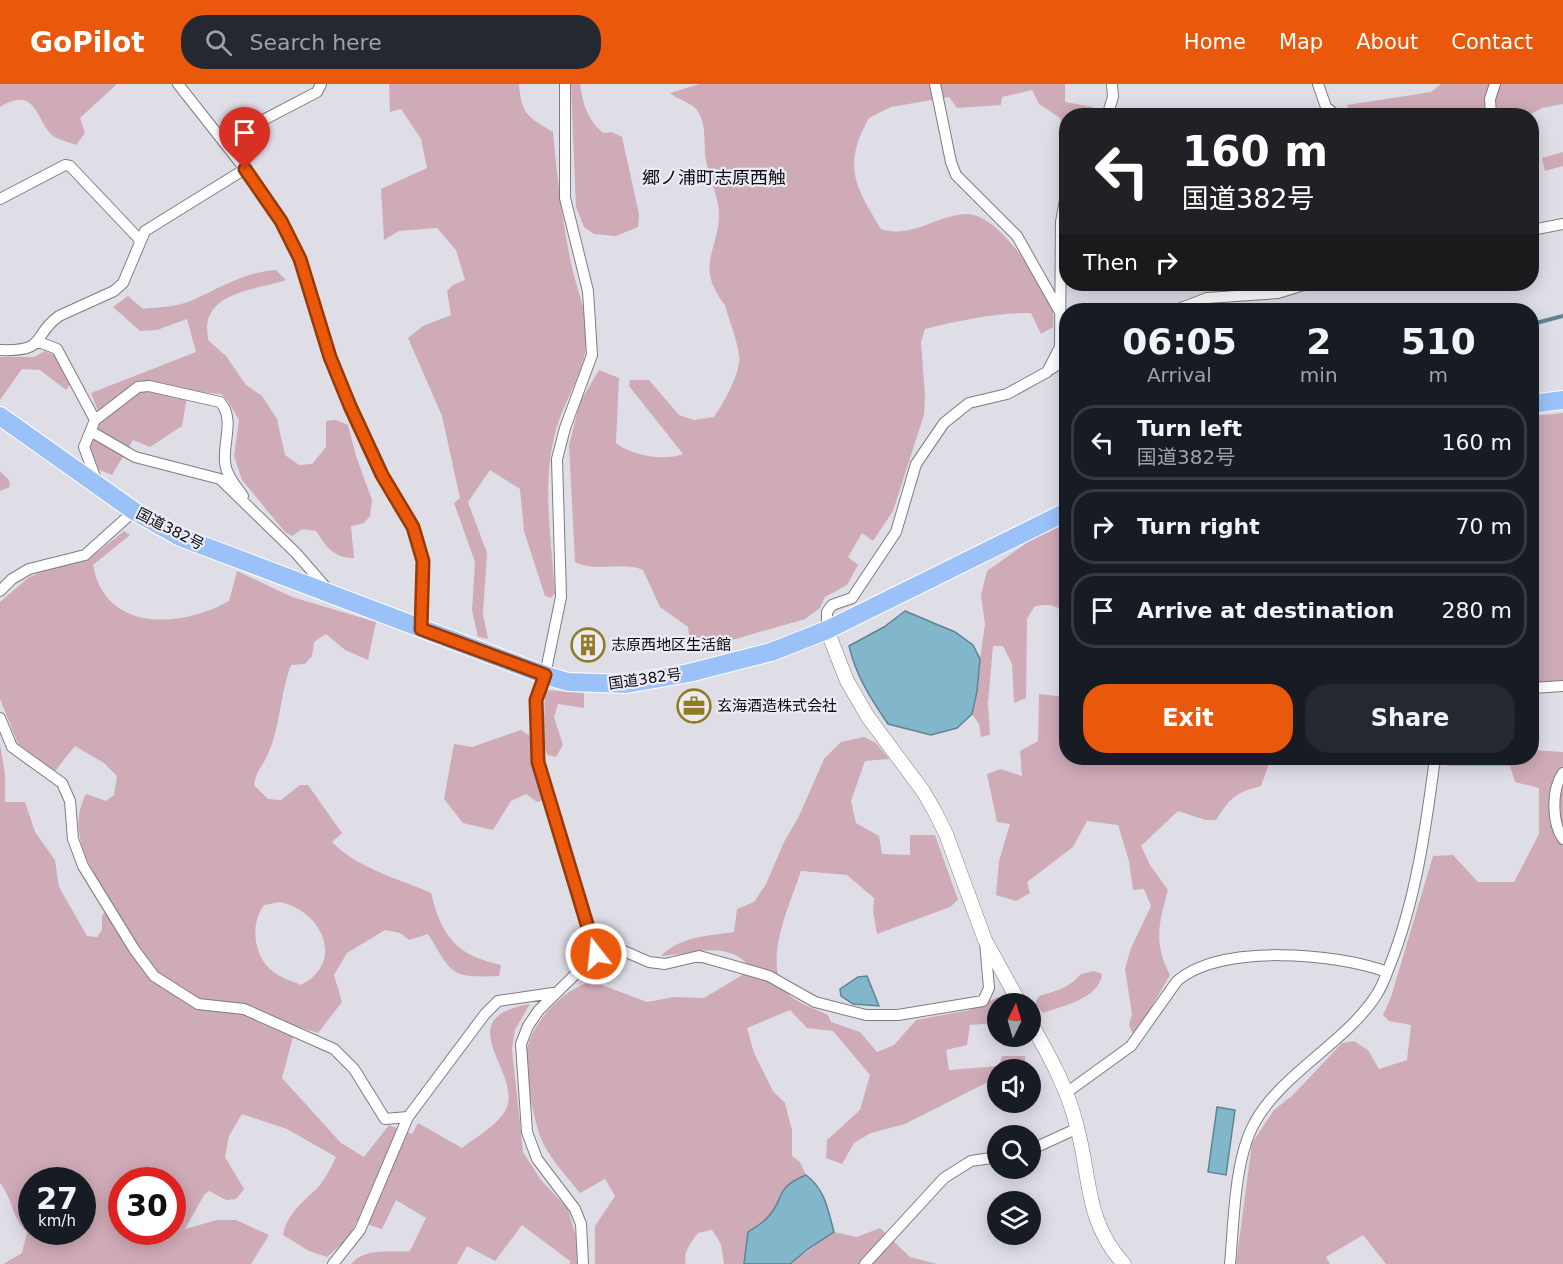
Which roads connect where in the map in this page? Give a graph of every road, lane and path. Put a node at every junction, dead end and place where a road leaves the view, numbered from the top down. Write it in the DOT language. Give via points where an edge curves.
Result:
graph roads {
  1 [pos="178,84"];
  2 [pos="321,84"];
  3 [pos="565,84"];
  4 [pos="935,84"];
  5 [pos="1112,84"];
  6 [pos="1318,84"];
  7 [pos="1495,84"];
  8 [pos="1110,108"];
  9 [pos="1327,108"];
  10 [pos="1491,108"];
  11 [pos="223,141"];
  12 [pos="245,169"];
  13 [pos="0,199"];
  14 [pos="1563,225"];
  15 [pos="1539,229"];
  16 [pos="140,240"];
  17 [pos="1282,291"];
  18 [pos="1195,303"];
  19 [pos="1059,310"];
  20 [pos="39,342"];
  21 [pos="1059,349"];
  22 [pos="0,350"];
  23 [pos="1059,364"];
  24 [pos="1047,372"];
  25 [pos="1563,400"];
  26 [pos="1539,403"];
  27 [pos="0,416"];
  28 [pos="95,420"];
  29 [pos="92,432"];
  30 [pos="98,483"];
  31 [pos="252,510"];
  32 [pos="134,511"];
  33 [pos="1059,515"];
  34 [pos="0,591"];
  35 [pos="332,595"];
  36 [pos="421,629"];
  37 [pos="827,630"];
  38 [pos="545,675"];
  39 [pos="1563,686"];
  40 [pos="1539,688"];
  41 [pos="0,718"];
  42 [pos="1434,765"];
  43 [pos="1563,773"];
  44 [pos="1563,839"];
  45 [pos="985,940"];
  46 [pos="596,954"];
  47 [pos="1387,972"];
  48 [pos="553,993"];
  49 [pos="1014,993"];
  50 [pos="1041,1041"];
  51 [pos="1066,1093"];
  52 [pos="408,1117"];
  53 [pos="1078,1128"];
  54 [pos="1041,1145"];
  55 [pos="987,1159"];
  56 [pos="333,1264"];
  57 [pos="583,1264"];
  58 [pos="865,1264"];
  59 [pos="1124,1264"];
  60 [pos="1230,1264"];
  1 -- 11 [label="street"];
  2 -- 11 [label="street" via="317,92"];
  3 -- 38 [label="street" via="565,198 588,291 592,355 557,459 561,597"];
  4 -- 19 [label="street" via="956,175 1017,236"];
  5 -- 8 [label="street"];
  6 -- 9 [label="street"];
  7 -- 10 [label="street"];
  11 -- 12 [label="street"];
  12 -- 16 [label="street" via="145,231"];
  12 -- 36 [label="street" via="281,221 300,259 330,357 350,406 382,475 413,527 423,561"];
  13 -- 16 [label="street" via="65,165 70,166"];
  14 -- 15 [label="street"];
  16 -- 20 [label="street" via="123,283 103,298 59,316"];
  17 -- 18 [label="street" via="1208,298"];
  20 -- 22 [label="street" via="20,349"];
  20 -- 28 [label="street" via="57,348"];
  21 -- 24 [label="street"];
  23 -- 24 [label="street"];
  24 -- 37 [label="street" via="1007,394 969,403 944,423 916,464 896,532 852,598 832,605 827,612"];
  25 -- 26 [label="highway"];
  27 -- 30 [label="highway, 国道382号"];
  28 -- 29 [label="street"];
  28 -- 31 [label="street" via="138,387 220,402 227,410 228,473"];
  29 -- 30 [label="street" via="84,447"];
  29 -- 31 [label="street" via="135,457 220,479"];
  30 -- 32 [label="highway, 国道382号"];
  31 -- 35 [label="street"];
  32 -- 34 [label="street" via="85,555 29,569"];
  32 -- 35 [label="highway, 国道382号" via="180,537"];
  33 -- 37 [label="highway, 国道382号"];
  35 -- 36 [label="highway, 国道382号"];
  36 -- 38 [label="highway, 国道382号"];
  37 -- 38 [label="highway, 国道382号" via="771,652 646,681 600,684 568,682"];
  37 -- 45 [label="street" via="847,681 868,717 923,791 938,818"];
  38 -- 46 [label="street" via="536,700 538,762"];
  39 -- 40 [label="street"];
  41 -- 52 [label="street" via="12,747 62,783 70,801 73,839 83,866 154,976 198,1004 244,1009 334,1049 345,1056 385,1119"];
  42 -- 47 [label="street" via="1420,855 1398,946"];
  43 -- 44 [label="street" via="1554,805"];
  45 -- 46 [label="street" via="989,988 983,1001 897,1015 866,1015 815,1002 770,976 699,956 665,964 649,962 617,948 605,948"];
  45 -- 49 [label="street"];
  46 -- 48 [label="street"];
  47 -- 51 [label="street" via="1332,960 1279,955 1243,956 1203,966 1173,986 1131,1046"];
  47 -- 60 [label="street" via="1366,1010 1276,1096 1255,1122 1239,1178"];
  48 -- 52 [label="street" via="498,1002"];
  48 -- 57 [label="street" via="528,1026 521,1044 527,1132 537,1159 575,1209 581,1224"];
  50 -- 51 [label="street"];
  51 -- 53 [label="street"];
  52 -- 56 [label="street" via="360,1230"];
  53 -- 54 [label="street"];
  53 -- 59 [label="street" via="1093,1215"];
  55 -- 58 [label="street" via="971,1161 944,1178"];
}
